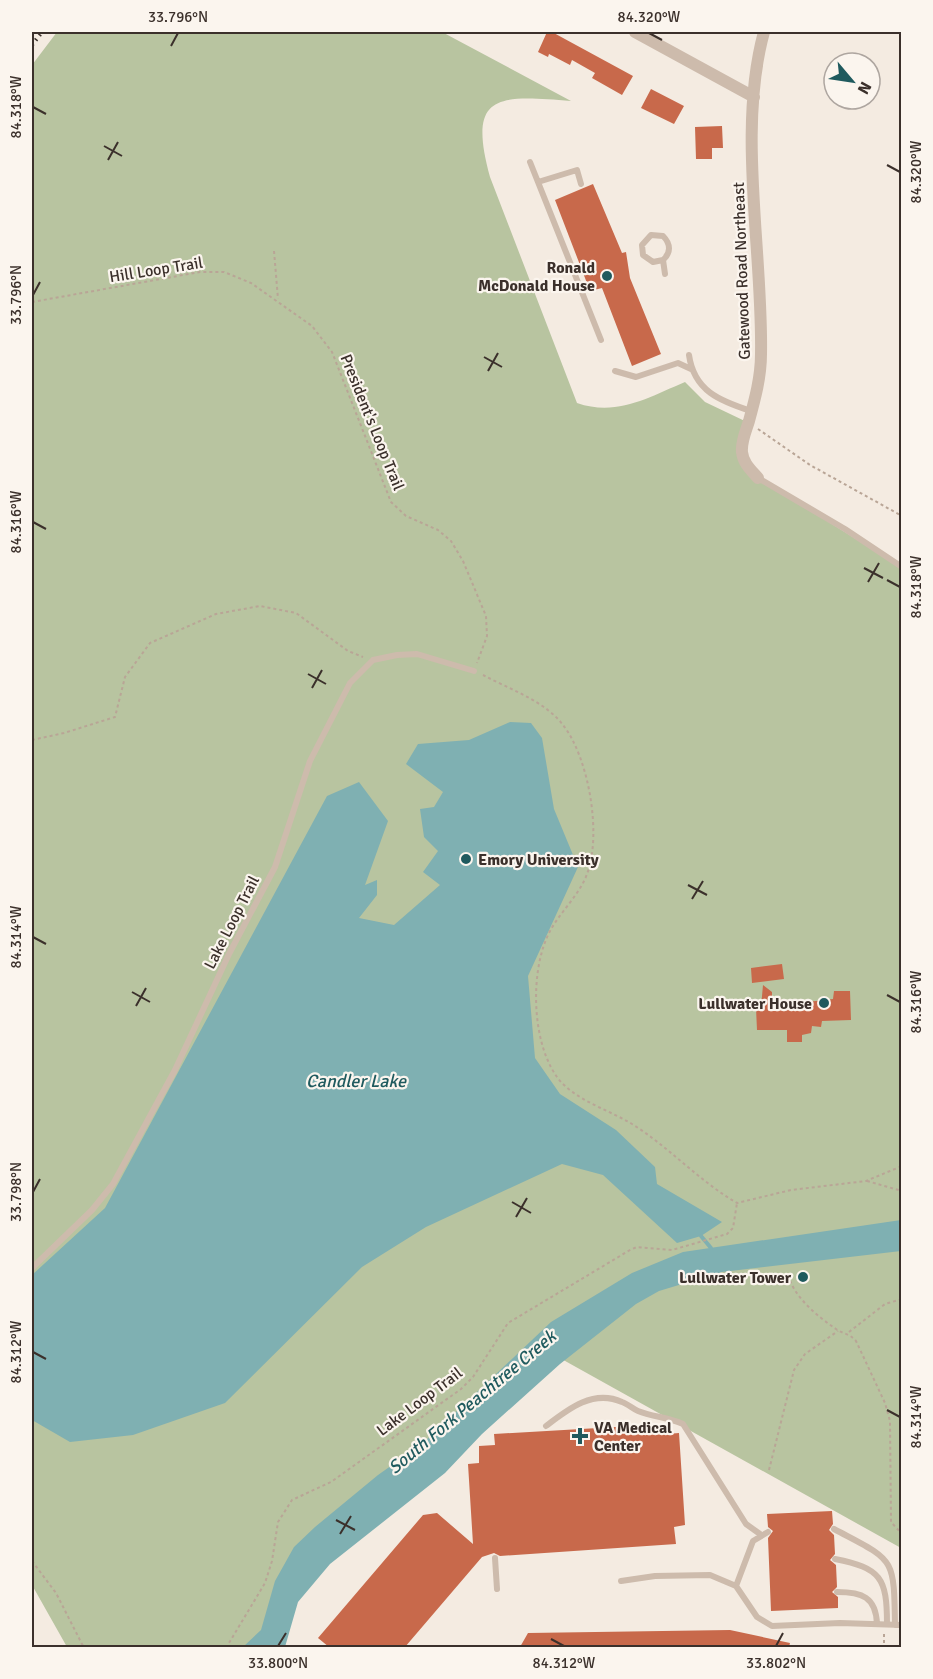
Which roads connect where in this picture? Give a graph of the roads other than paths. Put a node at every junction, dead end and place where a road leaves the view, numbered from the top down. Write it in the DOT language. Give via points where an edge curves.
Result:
graph roads {
  1 [pos="635,32"];
  2 [pos="764,32"];
  3 [pos="754,97"];
  4 [pos="530,162"];
  5 [pos="538,182"];
  6 [pos="581,184"];
  7 [pos="663,260"];
  8 [pos="665,274"];
  9 [pos="601,340"];
  10 [pos="689,355"];
  11 [pos="691,369"];
  12 [pos="615,371"];
  13 [pos="750,417"];
  14 [pos="758,478"];
  15 [pos="902,567"];
  16 [pos="474,671"];
  17 [pos="32,1268"];
  18 [pos="546,1426"];
  19 [pos="834,1529"];
  20 [pos="768,1532"];
  21 [pos="760,1534"];
  22 [pos="495,1558"];
  23 [pos="835,1559"];
  24 [pos="621,1581"];
  25 [pos="735,1586"];
  26 [pos="498,1589"];
  27 [pos="837,1592"];
  28 [pos="877,1624"];
  29 [pos="887,1624"];
  30 [pos="898,1625"];
  1 -- 3 [label="street"];
  2 -- 3 [label="street, Gatewood Road Northeast"];
  3 -- 13 [label="street, Gatewood Road Northeast" via="761,355"];
  4 -- 5 [label="lane"];
  5 -- 6 [label="lane" via="577,170"];
  5 -- 9 [label="lane"];
  7 -- 7 [label="lane" via="669,252 667,240 658,234 651,235 642,245 643,255 653,262"];
  7 -- 8 [label="lane"];
  10 -- 11 [label="lane"];
  11 -- 12 [label="lane" via="678,363 636,377"];
  11 -- 13 [label="lane" via="709,393"];
  13 -- 14 [label="street, Gatewood Road Northeast" via="742,453"];
  14 -- 15 [label="lane, Gatewood Road Northeast"];
  16 -- 17 [label="lane, Lake Loop Trail" via="417,654 373,660 350,683 310,761 275,867 175,1070 113,1184"];
  18 -- 21 [label="lane" via="580,1401 601,1398 683,1424 746,1524"];
  19 -- 30 [label="lane" via="881,1554 888,1563 893,1572"];
  20 -- 21 [label="lane"];
  21 -- 25 [label="lane" via="753,1541"];
  22 -- 26 [label="lane"];
  23 -- 29 [label="lane" via="879,1574 885,1586"];
  24 -- 25 [label="lane" via="710,1575"];
  25 -- 28 [label="lane" via="757,1617 772,1626"];
  27 -- 28 [label="lane" via="862,1594 870,1599"];
  28 -- 29 [label="lane"];
  29 -- 30 [label="lane"];
}
